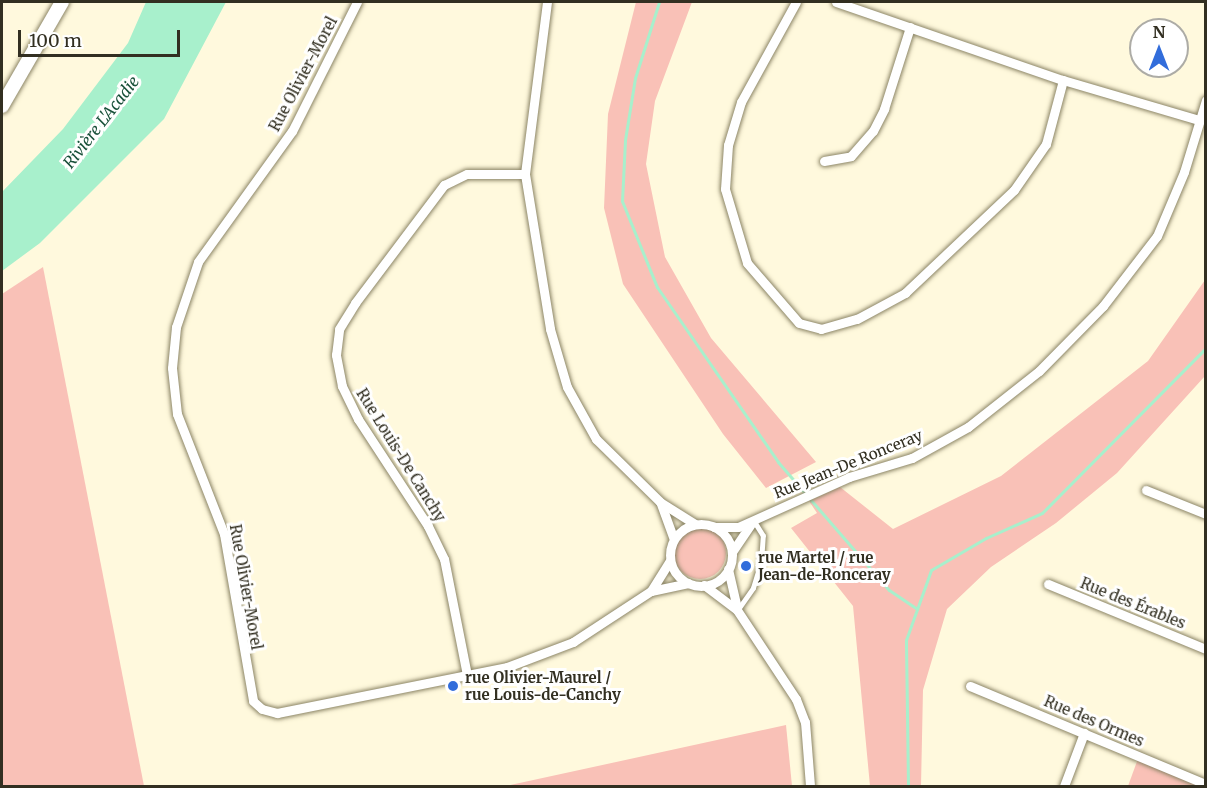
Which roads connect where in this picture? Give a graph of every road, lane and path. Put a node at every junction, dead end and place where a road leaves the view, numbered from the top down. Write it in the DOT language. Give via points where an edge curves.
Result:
graph roads {
  1 [pos="63,2"];
  2 [pos="357,2"];
  3 [pos="547,2"];
  4 [pos="796,2"];
  5 [pos="836,2"];
  6 [pos="910,27"];
  7 [pos="1063,80"];
  8 [pos="1206,100"];
  9 [pos="2,106"];
  10 [pos="1199,120"];
  11 [pos="824,161"];
  12 [pos="525,174"];
  13 [pos="1146,490"];
  14 [pos="660,502"];
  15 [pos="1206,514"];
  16 [pos="753,520"];
  17 [pos="695,524"];
  18 [pos="714,527"];
  19 [pos="674,538"];
  20 [pos="732,552"];
  21 [pos="670,560"];
  22 [pos="728,569"];
  23 [pos="688,583"];
  24 [pos="1048,584"];
  25 [pos="704,585"];
  26 [pos="651,591"];
  27 [pos="737,610"];
  28 [pos="1206,649"];
  29 [pos="467,675"];
  30 [pos="970,686"];
  31 [pos="1084,733"];
  32 [pos="1202,784"];
  33 [pos="810,786"];
  34 [pos="1064,786"];
  1 -- 9 [label="main road"];
  2 -- 29 [label="street, Rue Olivier-Morel" via="301,116 216,234 192,276 174,338 172,380 177,414 224,534 249,687 257,705 277,713"];
  3 -- 12 [label="street"];
  4 -- 7 [label="street" via="741,102 728,145 724,189 747,263 799,323 821,329 857,319 905,293 1014,190 1046,144"];
  5 -- 6 [label="street"];
  6 -- 7 [label="street"];
  6 -- 11 [label="street" via="873,131 851,156"];
  7 -- 10 [label="street"];
  8 -- 10 [label="street, Rue Jean-De Ronceray"];
  10 -- 16 [label="street, Rue Jean-De Ronceray" via="1184,172 1157,236 1103,306 1039,371 968,427 912,458 849,477"];
  12 -- 14 [label="street" via="537,263 567,387 596,440"];
  12 -- 29 [label="street, Rue Louis-De Canchy" via="467,174 444,185 339,329 336,355 342,386 444,559"];
  13 -- 15 [label="street"];
  14 -- 17 [label="street"];
  14 -- 19 [label="street"];
  16 -- 18 [label="street, Rue Jean-De Ronceray" via="732,528"];
  16 -- 20 [label="street"];
  16 -- 27 [label="lane" via="763,536 761,561 753,588"];
  17 -- 18 [label="street"];
  17 -- 19 [label="street"];
  18 -- 20 [label="street" via="728,540"];
  19 -- 21 [label="street"];
  20 -- 22 [label="street"];
  21 -- 23 [label="street" via="676,573"];
  21 -- 26 [label="street, Rue Olivier-Morel"];
  22 -- 25 [label="street" via="718,580"];
  22 -- 27 [label="street"];
  23 -- 25 [label="street"];
  23 -- 26 [label="street, Rue Olivier-Morel"];
  24 -- 28 [label="street, Rue des Érables"];
  25 -- 27 [label="street"];
  26 -- 29 [label="street, Rue Olivier-Morel" via="555,650"];
  27 -- 33 [label="street" via="796,699 805,722"];
  30 -- 31 [label="street, Rue des Ormes"];
  31 -- 32 [label="street, Rue des Ormes"];
  31 -- 34 [label="street"];
}
